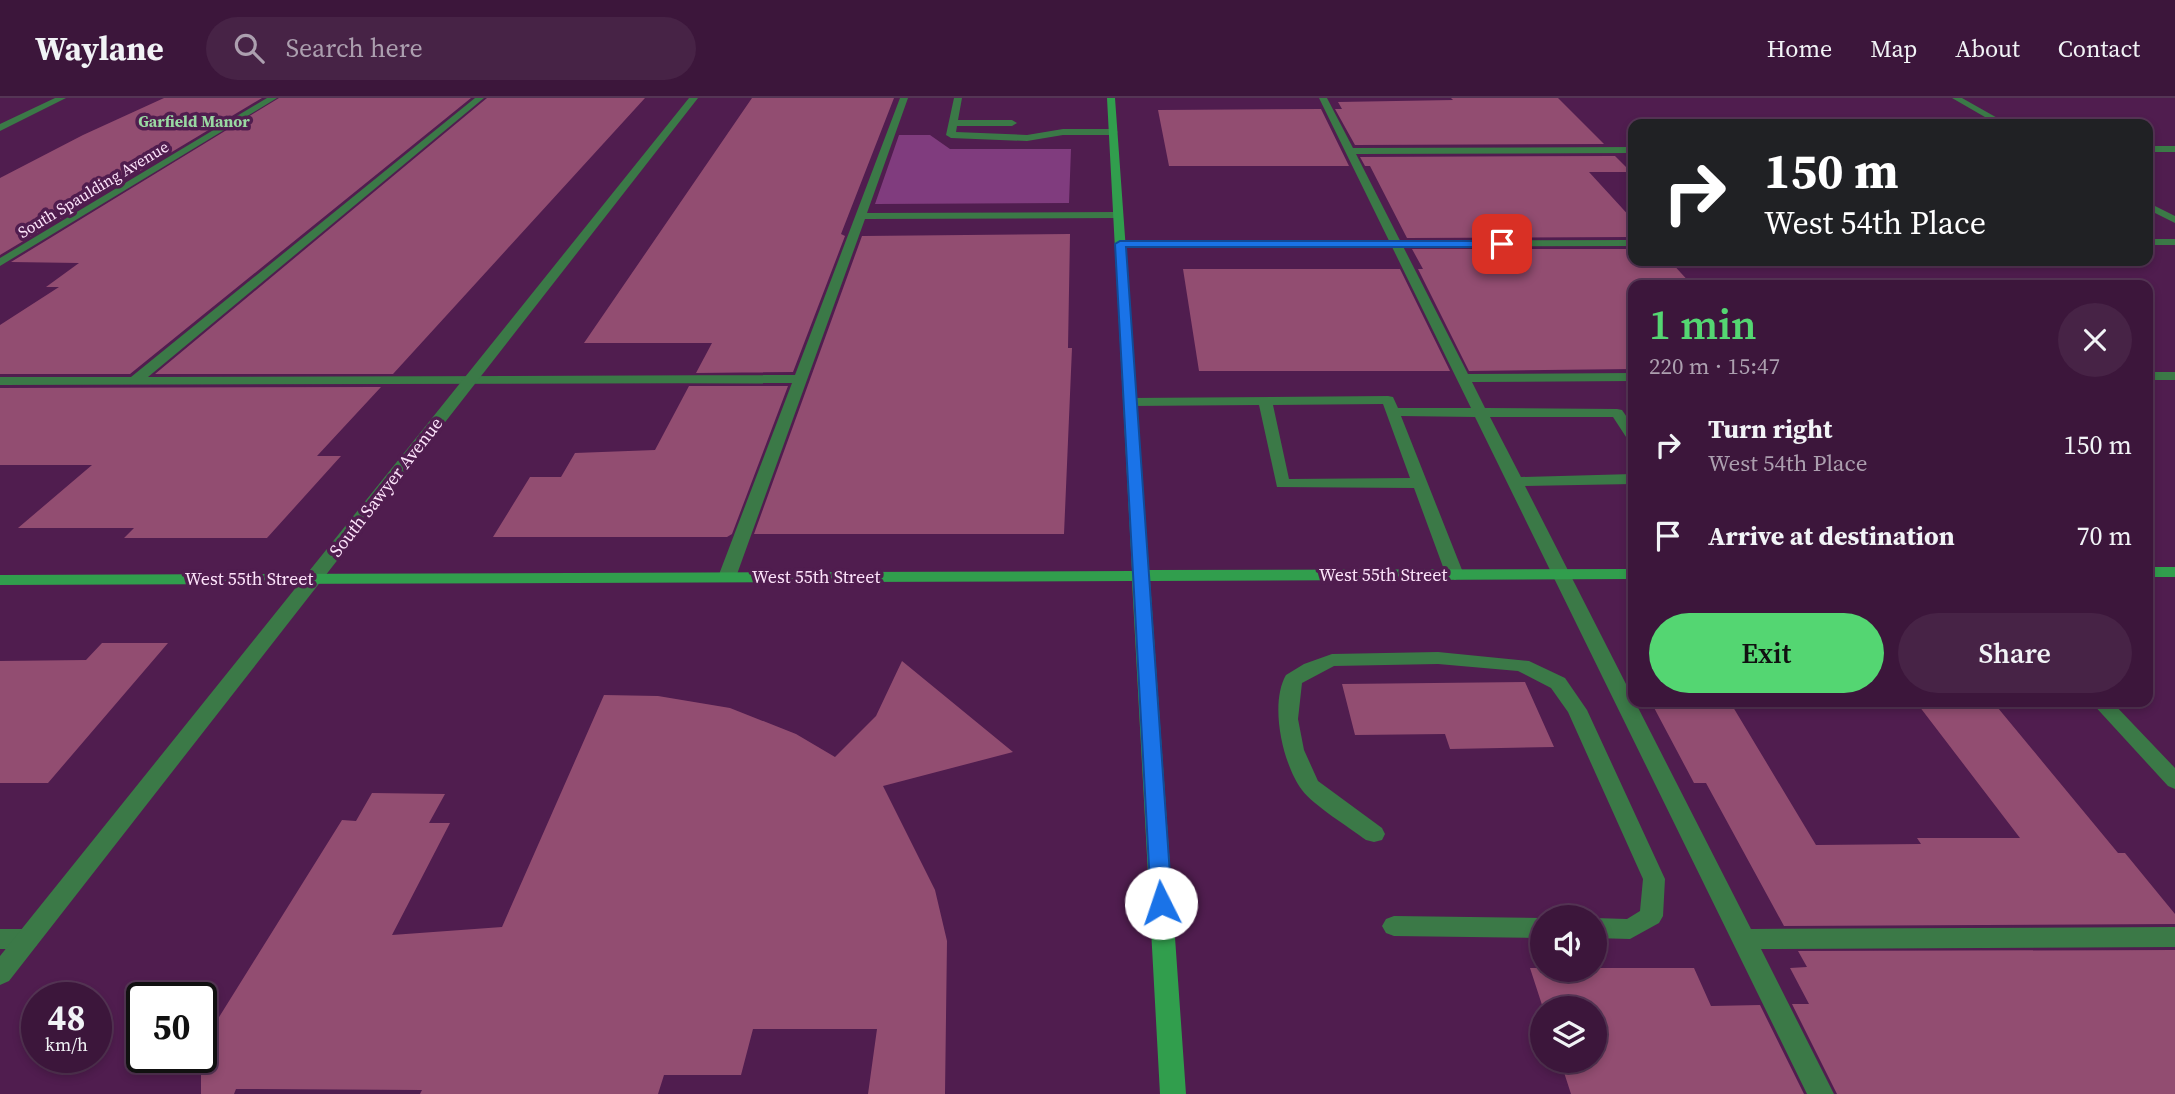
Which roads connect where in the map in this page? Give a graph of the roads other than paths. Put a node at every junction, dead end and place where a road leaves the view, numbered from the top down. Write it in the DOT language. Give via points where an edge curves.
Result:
graph roads {
  1 [pos="62,98"];
  2 [pos="273,98"];
  3 [pos="480,98"];
  4 [pos="694,98"];
  5 [pos="904,98"];
  6 [pos="958,98"];
  7 [pos="1111,98"];
  8 [pos="1324,98"];
  9 [pos="1956,98"];
  10 [pos="1994,119"];
  11 [pos="952,123"];
  12 [pos="1012,123"];
  13 [pos="1051,123"];
  14 [pos="0,128"];
  15 [pos="1063,132"];
  16 [pos="1113,132"];
  17 [pos="2153,149"];
  18 [pos="2175,149"];
  19 [pos="1628,150"];
  20 [pos="1350,151"];
  21 [pos="2153,208"];
  22 [pos="1117,215"];
  23 [pos="861,216"];
  24 [pos="2175,220"];
  25 [pos="2153,242"];
  26 [pos="2175,242"];
  27 [pos="1628,243"];
  28 [pos="1120,244"];
  29 [pos="1396,244"];
  30 [pos="0,263"];
  31 [pos="2153,376"];
  32 [pos="2175,376"];
  33 [pos="1628,377"];
  34 [pos="1463,378"];
  35 [pos="800,379"];
  36 [pos="471,380"];
  37 [pos="0,381"];
  38 [pos="134,381"];
  39 [pos="1265,401"];
  40 [pos="1130,402"];
  41 [pos="1392,412"];
  42 [pos="1480,412"];
  43 [pos="1628,429"];
  44 [pos="1628,480"];
  45 [pos="1515,482"];
  46 [pos="1419,483"];
  47 [pos="2153,572"];
  48 [pos="2175,572"];
  49 [pos="1628,574"];
  50 [pos="1455,575"];
  51 [pos="1561,575"];
  52 [pos="1141,576"];
  53 [pos="727,577"];
  54 [pos="313,579"];
  55 [pos="0,580"];
  56 [pos="2106,707"];
  57 [pos="2175,781"];
  58 [pos="1374,834"];
  59 [pos="1394,926"];
  60 [pos="1530,928"];
  61 [pos="1607,929"];
  62 [pos="2175,937"];
  63 [pos="0,939"];
  64 [pos="28,939"];
  65 [pos="1743,939"];
  66 [pos="0,974"];
  67 [pos="1173,1094"];
  68 [pos="1821,1094"];
  1 -- 14 [label="street"];
  2 -- 30 [label="street, South Spaulding Avenue"];
  3 -- 38 [label="street"];
  4 -- 36 [label="street, South Sawyer Avenue"];
  5 -- 23 [label="street"];
  6 -- 11 [label="street"];
  7 -- 16 [label="main road"];
  8 -- 20 [label="street"];
  9 -- 10 [label="street"];
  11 -- 12 [label="street"];
  11 -- 15 [label="street" via="951,135 1027,138"];
  13 -- 15 [label="street" via="1062,123"];
  15 -- 16 [label="street"];
  16 -- 22 [label="main road"];
  17 -- 18 [label="street"];
  19 -- 20 [label="street"];
  20 -- 29 [label="street"];
  21 -- 24 [label="street"];
  22 -- 23 [label="street"];
  22 -- 28 [label="main road"];
  23 -- 35 [label="street"];
  25 -- 26 [label="street"];
  27 -- 29 [label="street"];
  28 -- 29 [label="street"];
  28 -- 40 [label="main road"];
  29 -- 34 [label="street"];
  31 -- 32 [label="street"];
  33 -- 34 [label="street"];
  34 -- 42 [label="street"];
  35 -- 36 [label="street"];
  35 -- 53 [label="street"];
  36 -- 38 [label="street"];
  36 -- 54 [label="street, South Sawyer Avenue"];
  37 -- 38 [label="street"];
  39 -- 40 [label="street"];
  39 -- 41 [label="street" via="1388,401"];
  39 -- 46 [label="street" via="1282,484"];
  40 -- 52 [label="main road"];
  41 -- 42 [label="street"];
  41 -- 46 [label="street"];
  42 -- 43 [label="street" via="1617,413"];
  42 -- 45 [label="street"];
  44 -- 45 [label="street"];
  45 -- 51 [label="street"];
  46 -- 50 [label="street"];
  47 -- 48 [label="main road"];
  49 -- 51 [label="main road, West 55th Street"];
  50 -- 51 [label="main road, West 55th Street"];
  50 -- 52 [label="main road, West 55th Street"];
  51 -- 65 [label="street"];
  52 -- 53 [label="main road, West 55th Street"];
  52 -- 67 [label="main road"];
  53 -- 54 [label="main road, West 55th Street"];
  54 -- 55 [label="main road, West 55th Street"];
  54 -- 64 [label="street, South Sawyer Avenue"];
  56 -- 57 [label="street"];
  58 -- 61 [label="street" via="1311,786 1294,750 1288,719 1293,680 1332,660 1438,659 1522,665 1558,683 1577,710 1654,879 1651,916 1630,929"];
  59 -- 60 [label="street"];
  62 -- 65 [label="street"];
  63 -- 64 [label="street"];
  64 -- 66 [label="street, South Sawyer Avenue"];
  65 -- 68 [label="street"];
}
